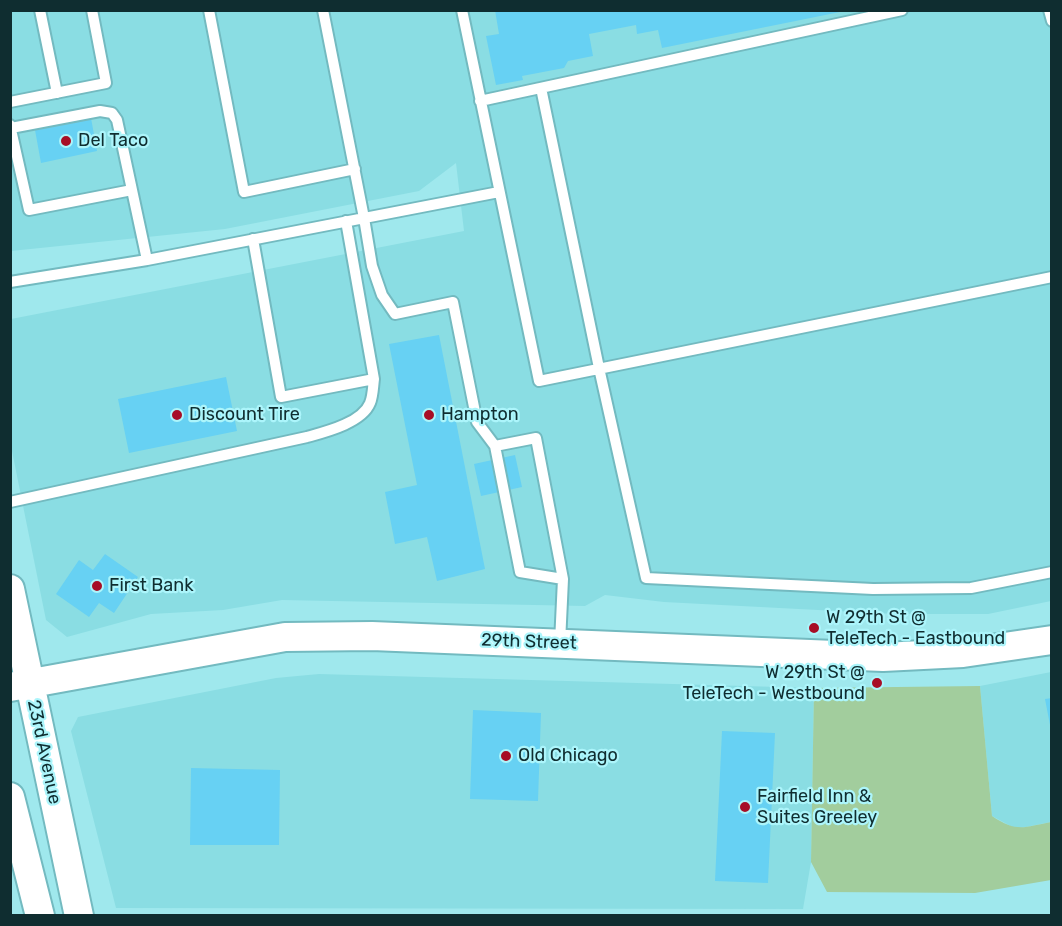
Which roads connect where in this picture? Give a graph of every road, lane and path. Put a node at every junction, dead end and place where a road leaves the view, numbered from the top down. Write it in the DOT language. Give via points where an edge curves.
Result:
graph roads {
  1 [pos="40,10"];
  2 [pos="92,10"];
  3 [pos="209,10"];
  4 [pos="323,10"];
  5 [pos="462,10"];
  6 [pos="902,10"];
  7 [pos="1049,10"];
  8 [pos="1052,21"];
  9 [pos="541,88"];
  10 [pos="57,93"];
  11 [pos="480,101"];
  12 [pos="10,102"];
  13 [pos="11,126"];
  14 [pos="355,169"];
  15 [pos="132,190"];
  16 [pos="499,192"];
  17 [pos="364,218"];
  18 [pos="346,221"];
  19 [pos="253,239"];
  20 [pos="147,260"];
  21 [pos="1052,277"];
  22 [pos="10,282"];
  23 [pos="599,368"];
  24 [pos="374,379"];
  25 [pos="495,446"];
  26 [pos="10,502"];
  27 [pos="1052,572"];
  28 [pos="563,579"];
  29 [pos="10,589"];
  30 [pos="1052,640"];
  31 [pos="560,643"];
  32 [pos="20,685"];
  33 [pos="10,797"];
  34 [pos="40,915"];
  35 [pos="79,915"];
  1 -- 10 [label="lane"];
  2 -- 10 [label="lane" via="106,83"];
  3 -- 14 [label="lane" via="244,192"];
  4 -- 14 [label="lane"];
  5 -- 11 [label="lane"];
  6 -- 9 [label="lane"];
  7 -- 8 [label="lane"];
  9 -- 11 [label="lane"];
  9 -- 23 [label="lane"];
  10 -- 12 [label="lane"];
  11 -- 16 [label="lane"];
  13 -- 15 [label="lane" via="100,111 111,114 117,120"];
  13 -- 15 [label="lane" via="29,210"];
  14 -- 17 [label="lane"];
  15 -- 20 [label="lane"];
  16 -- 17 [label="lane"];
  16 -- 23 [label="lane" via="538,381"];
  17 -- 18 [label="lane"];
  17 -- 25 [label="lane" via="372,266 382,295 395,314 453,302 477,422"];
  18 -- 19 [label="lane"];
  18 -- 24 [label="lane"];
  19 -- 20 [label="lane"];
  19 -- 24 [label="lane" via="281,397"];
  20 -- 22 [label="lane"];
  21 -- 23 [label="lane"];
  23 -- 27 [label="lane" via="646,578 873,589 971,588"];
  24 -- 26 [label="lane" via="370,404 340,427"];
  25 -- 28 [label="lane" via="520,572"];
  25 -- 28 [label="lane" via="536,438"];
  28 -- 31 [label="lane"];
  29 -- 32 [label="street, 23rd Avenue"];
  30 -- 31 [label="street, 29th Street" via="963,653 883,657"];
  31 -- 32 [label="street, 29th Street" via="285,637"];
  32 -- 35 [label="street, 23rd Avenue"];
  33 -- 34 [label="street"];
}
